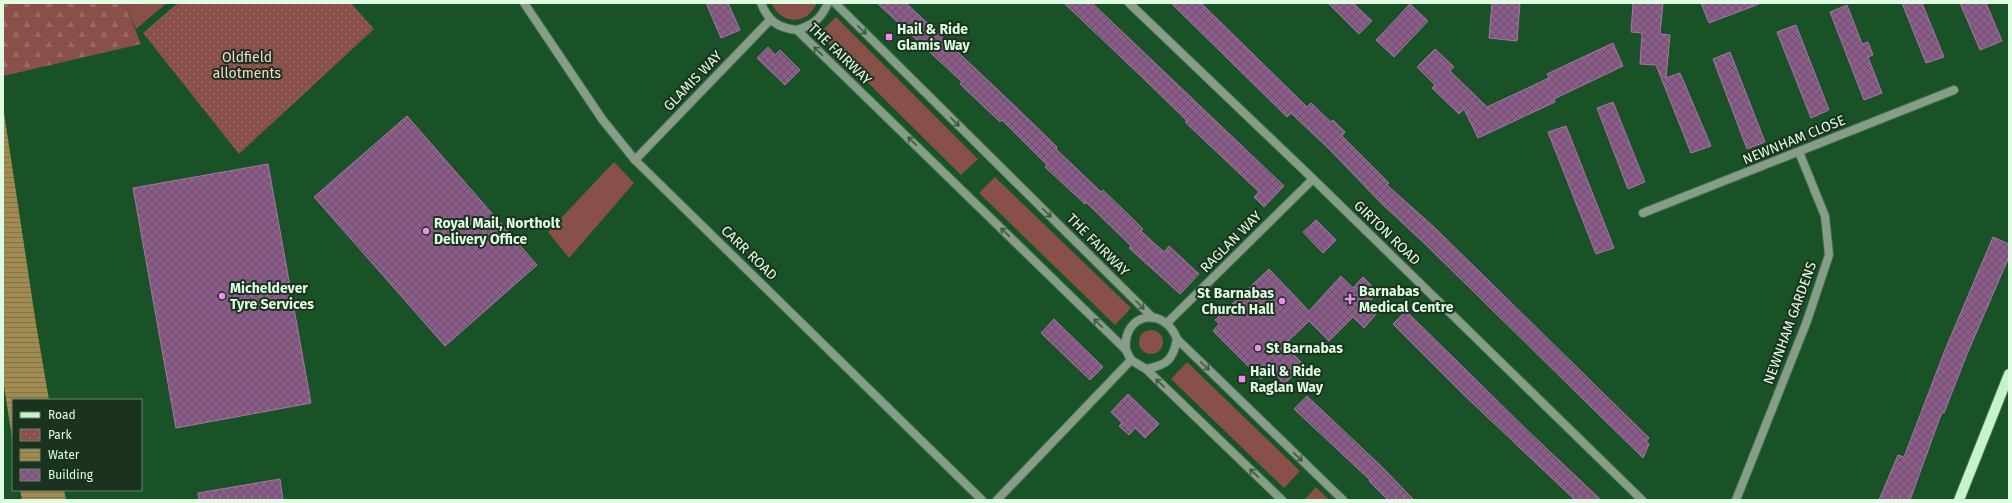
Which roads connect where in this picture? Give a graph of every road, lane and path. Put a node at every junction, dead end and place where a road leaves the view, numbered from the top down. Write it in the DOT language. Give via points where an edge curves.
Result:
graph roads {
  1 [pos="524,3"];
  2 [pos="761,3"];
  3 [pos="828,3"];
  4 [pos="835,3"];
  5 [pos="1129,3"];
  6 [pos="770,20"];
  7 [pos="797,30"];
  8 [pos="1954,90"];
  9 [pos="1799,152"];
  10 [pos="635,160"];
  11 [pos="1313,179"];
  12 [pos="1643,213"];
  13 [pos="1153,318"];
  14 [pos="1167,323"];
  15 [pos="1177,339"];
  16 [pos="1126,350"];
  17 [pos="1131,360"];
  18 [pos="1146,369"];
  19 [pos="2009,374"];
  20 [pos="982,500"];
  21 [pos="997,500"];
  22 [pos="1282,500"];
  23 [pos="1343,500"];
  24 [pos="1642,500"];
  25 [pos="1736,500"];
  26 [pos="1959,500"];
  1 -- 10 [label="street, CARR ROAD" via="602,119"];
  2 -- 6 [label="street"];
  3 -- 7 [label="street" via="820,19 810,26"];
  4 -- 13 [label="street, THE FAIRWAY, one-way"];
  5 -- 11 [label="street, GIRTON ROAD"];
  6 -- 7 [label="street, THE FAIRWAY" via="783,28"];
  6 -- 10 [label="street, GLAMIS WAY"];
  16 -- 7 [label="street, THE FAIRWAY, one-way"];
  8 -- 9 [label="street, NEWNHAM CLOSE"];
  9 -- 12 [label="street, NEWNHAM CLOSE"];
  9 -- 25 [label="street, NEWNHAM GARDENS" via="1825,216 1829,255 1807,320"];
  10 -- 20 [label="street, CARR ROAD"];
  11 -- 14 [label="street, RAGLAN WAY"];
  11 -- 24 [label="street, GIRTON ROAD"];
  13 -- 14 [label="street, THE FAIRWAY" via="1160,318"];
  13 -- 16 [label="street" via="1138,320 1131,326 1125,341"];
  14 -- 15 [label="street"];
  15 -- 18 [label="street" via="1174,352 1167,362 1159,367"];
  15 -- 23 [label="street, one-way"];
  16 -- 17 [label="street, THE FAIRWAY"];
  17 -- 18 [label="street"];
  17 -- 21 [label="street"];
  22 -- 18 [label="street, one-way"];
  19 -- 26 [label="main road"];
}
